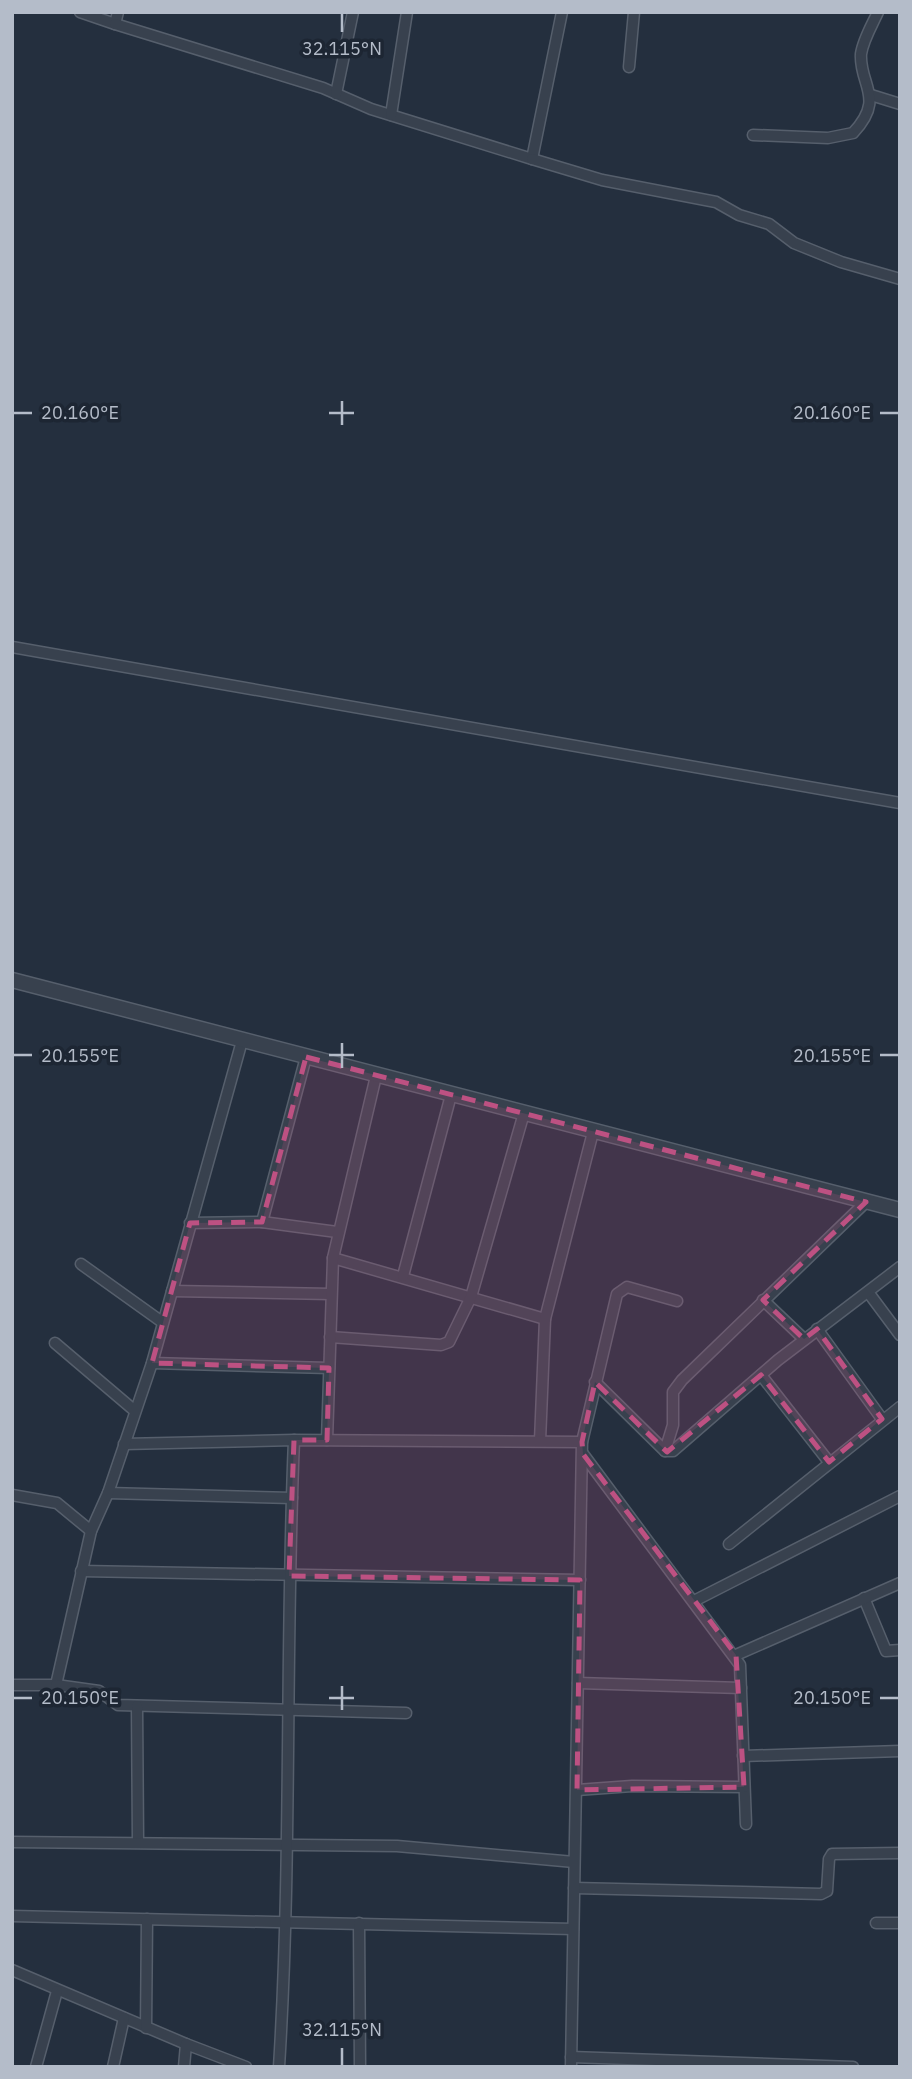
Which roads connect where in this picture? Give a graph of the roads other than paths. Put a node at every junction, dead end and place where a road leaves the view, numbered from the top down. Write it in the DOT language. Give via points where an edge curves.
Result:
graph roads {
  1 [pos="80,12"];
  2 [pos="353,12"];
  3 [pos="407,12"];
  4 [pos="562,12"];
  5 [pos="635,12"];
  6 [pos="878,12"];
  7 [pos="117,18"];
  8 [pos="629,67"];
  9 [pos="336,94"];
  10 [pos="871,95"];
  11 [pos="900,104"];
  12 [pos="391,115"];
  13 [pos="753,135"];
  14 [pos="532,159"];
  15 [pos="900,279"];
  16 [pos="12,647"];
  17 [pos="900,803"];
  18 [pos="12,980"];
  19 [pos="242,1041"];
  20 [pos="306,1057"];
  21 [pos="376,1076"];
  22 [pos="451,1095"];
  23 [pos="524,1113"];
  24 [pos="593,1132"];
  25 [pos="866,1202"];
  26 [pos="900,1210"];
  27 [pos="262,1222"];
  28 [pos="190,1223"];
  29 [pos="337,1232"];
  30 [pos="333,1258"];
  31 [pos="81,1264"];
  32 [pos="900,1267"];
  33 [pos="403,1276"];
  34 [pos="172,1291"];
  35 [pos="868,1292"];
  36 [pos="331,1294"];
  37 [pos="471,1297"];
  38 [pos="763,1300"];
  39 [pos="677,1301"];
  40 [pos="545,1319"];
  41 [pos="162,1322"];
  42 [pos="817,1329"];
  43 [pos="900,1335"];
  44 [pos="330,1338"];
  45 [pos="804,1339"];
  46 [pos="55,1343"];
  47 [pos="152,1363"];
  48 [pos="329,1368"];
  49 [pos="761,1375"];
  50 [pos="595,1382"];
  51 [pos="900,1406"];
  52 [pos="135,1411"];
  53 [pos="882,1419"];
  54 [pos="294,1440"];
  55 [pos="327,1440"];
  56 [pos="540,1441"];
  57 [pos="582,1442"];
  58 [pos="124,1444"];
  59 [pos="665,1451"];
  60 [pos="583,1454"];
  61 [pos="829,1462"];
  62 [pos="108,1493"];
  63 [pos="12,1495"];
  64 [pos="900,1496"];
  65 [pos="292,1498"];
  66 [pos="91,1531"];
  67 [pos="729,1544"];
  68 [pos="81,1571"];
  69 [pos="289,1576"];
  70 [pos="580,1580"];
  71 [pos="900,1583"];
  72 [pos="864,1598"];
  73 [pos="694,1601"];
  74 [pos="900,1650"];
  75 [pos="736,1655"];
  76 [pos="578,1683"];
  77 [pos="12,1685"];
  78 [pos="56,1685"];
  79 [pos="741,1688"];
  80 [pos="136,1706"];
  81 [pos="286,1709"];
  82 [pos="405,1713"];
  83 [pos="900,1751"];
  84 [pos="743,1756"];
  85 [pos="744,1787"];
  86 [pos="577,1790"];
  87 [pos="746,1824"];
  88 [pos="12,1842"];
  89 [pos="138,1843"];
  90 [pos="287,1844"];
  91 [pos="900,1853"];
  92 [pos="574,1861"];
  93 [pos="574,1888"];
  94 [pos="12,1916"];
  95 [pos="147,1919"];
  96 [pos="285,1920"];
  97 [pos="359,1923"];
  98 [pos="876,1923"];
  99 [pos="900,1923"];
  100 [pos="573,1929"];
  101 [pos="12,1970"];
  102 [pos="57,1991"];
  103 [pos="124,2018"];
  104 [pos="146,2028"];
  105 [pos="186,2044"];
  106 [pos="571,2062"];
  107 [pos="36,2067"];
  108 [pos="113,2067"];
  109 [pos="184,2067"];
  110 [pos="246,2067"];
  111 [pos="279,2067"];
  112 [pos="360,2067"];
  113 [pos="853,2067"];
  1 -- 7 [label="street"];
  2 -- 9 [label="street"];
  3 -- 12 [label="street"];
  4 -- 14 [label="street"];
  5 -- 8 [label="street"];
  6 -- 10 [label="street" via="861,55"];
  7 -- 9 [label="street"];
  9 -- 12 [label="street"];
  10 -- 11 [label="street"];
  10 -- 13 [label="street" via="861,125 841,138"];
  12 -- 14 [label="street"];
  14 -- 15 [label="street" via="602,180 716,202 769,225 794,243"];
  16 -- 17 [label="street"];
  18 -- 19 [label="street"];
  19 -- 20 [label="street"];
  19 -- 28 [label="street"];
  20 -- 21 [label="street"];
  20 -- 27 [label="street"];
  21 -- 22 [label="street"];
  21 -- 29 [label="street"];
  22 -- 23 [label="street"];
  22 -- 33 [label="street"];
  23 -- 24 [label="street"];
  23 -- 37 [label="street"];
  24 -- 25 [label="street"];
  24 -- 40 [label="street"];
  25 -- 26 [label="street"];
  25 -- 38 [label="street"];
  27 -- 28 [label="street"];
  27 -- 29 [label="street"];
  28 -- 34 [label="street"];
  29 -- 30 [label="street"];
  30 -- 33 [label="street"];
  30 -- 36 [label="street"];
  31 -- 41 [label="street"];
  32 -- 35 [label="street"];
  33 -- 37 [label="street"];
  34 -- 36 [label="street"];
  34 -- 41 [label="street"];
  35 -- 42 [label="street"];
  35 -- 43 [label="street"];
  36 -- 44 [label="street"];
  37 -- 40 [label="street"];
  37 -- 44 [label="street" via="454,1335 441,1345"];
  38 -- 45 [label="street"];
  38 -- 59 [label="street" via="673,1392 673,1425"];
  39 -- 50 [label="street" via="621,1289"];
  40 -- 56 [label="street"];
  41 -- 47 [label="street"];
  42 -- 45 [label="street"];
  42 -- 53 [label="street"];
  44 -- 48 [label="street"];
  45 -- 49 [label="street"];
  46 -- 52 [label="street"];
  47 -- 48 [label="street"];
  47 -- 52 [label="street"];
  48 -- 55 [label="street"];
  49 -- 59 [label="street" via="673,1451"];
  49 -- 61 [label="street"];
  50 -- 57 [label="street"];
  50 -- 59 [label="street"];
  51 -- 53 [label="street"];
  52 -- 58 [label="street"];
  53 -- 61 [label="street"];
  54 -- 55 [label="street"];
  54 -- 58 [label="street"];
  54 -- 65 [label="street"];
  55 -- 56 [label="street"];
  56 -- 57 [label="street"];
  57 -- 60 [label="street"];
  58 -- 62 [label="street"];
  60 -- 70 [label="street"];
  60 -- 73 [label="street"];
  61 -- 67 [label="street"];
  62 -- 65 [label="street"];
  62 -- 66 [label="street"];
  63 -- 66 [label="street" via="57,1503"];
  64 -- 73 [label="street"];
  65 -- 69 [label="street"];
  66 -- 68 [label="street"];
  68 -- 69 [label="street"];
  68 -- 78 [label="street"];
  69 -- 70 [label="street"];
  69 -- 81 [label="street"];
  70 -- 76 [label="street"];
  71 -- 72 [label="street"];
  72 -- 74 [label="street" via="886,1651"];
  72 -- 75 [label="street"];
  73 -- 75 [label="street"];
  75 -- 79 [label="street"];
  76 -- 79 [label="street"];
  76 -- 86 [label="street"];
  77 -- 78 [label="street"];
  78 -- 80 [label="street" via="99,1692 118,1705"];
  79 -- 84 [label="street"];
  80 -- 81 [label="street"];
  80 -- 89 [label="street"];
  81 -- 82 [label="street"];
  81 -- 90 [label="street"];
  83 -- 84 [label="street"];
  84 -- 85 [label="street"];
  85 -- 86 [label="street"];
  85 -- 87 [label="street"];
  86 -- 92 [label="street"];
  88 -- 89 [label="street"];
  89 -- 90 [label="street"];
  90 -- 92 [label="street" via="410,1847"];
  90 -- 96 [label="street"];
  91 -- 93 [label="street" via="832,1854 827,1891 821,1894"];
  92 -- 93 [label="street"];
  93 -- 100 [label="street"];
  94 -- 95 [label="street"];
  95 -- 96 [label="street"];
  95 -- 104 [label="street"];
  96 -- 97 [label="street"];
  96 -- 111 [label="street"];
  97 -- 100 [label="street"];
  97 -- 112 [label="street"];
  98 -- 99 [label="street"];
  100 -- 106 [label="street"];
  101 -- 102 [label="street"];
  102 -- 103 [label="street"];
  102 -- 107 [label="street"];
  103 -- 104 [label="street"];
  103 -- 108 [label="street"];
  104 -- 105 [label="street"];
  105 -- 109 [label="street"];
  105 -- 110 [label="street"];
  106 -- 113 [label="street"];
}
